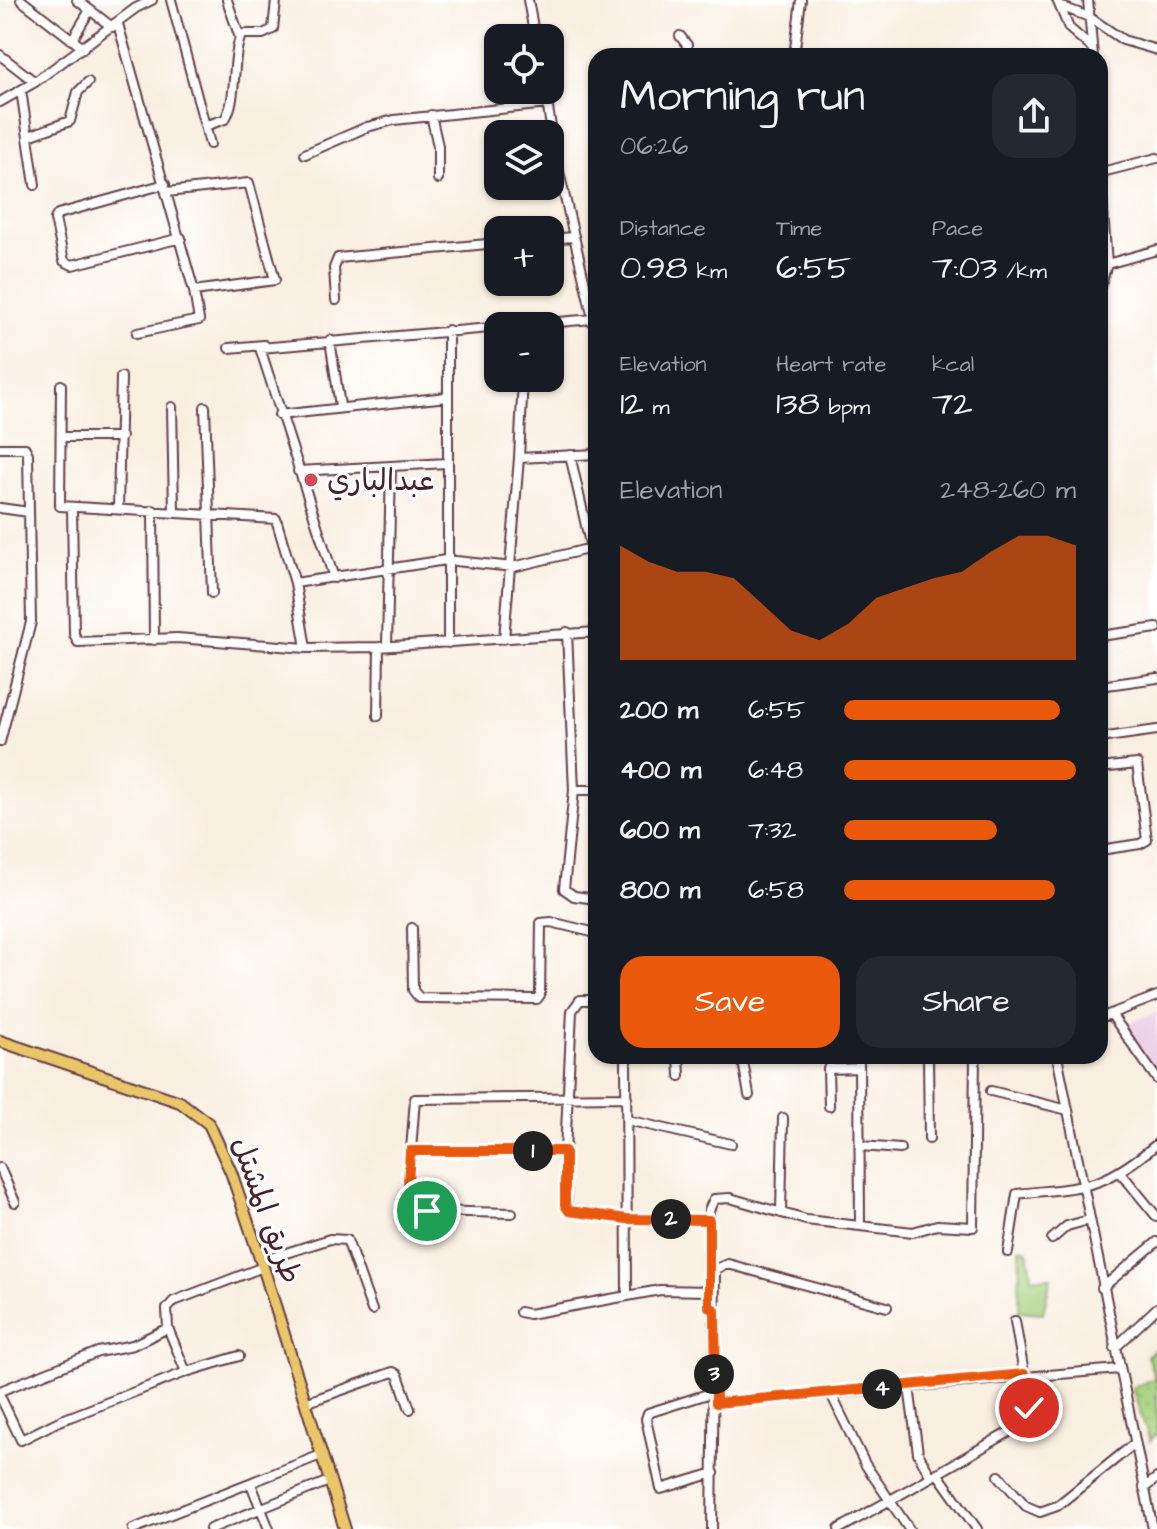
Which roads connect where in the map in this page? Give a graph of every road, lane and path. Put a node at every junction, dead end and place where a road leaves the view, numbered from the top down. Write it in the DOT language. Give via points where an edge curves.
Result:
graph roads {
  1 [pos="21,0"];
  2 [pos="77,0"];
  3 [pos="152,0"];
  4 [pos="171,0"];
  5 [pos="227,0"];
  6 [pos="528,0"];
  7 [pos="801,0"];
  8 [pos="1088,0"];
  9 [pos="276,1"];
  10 [pos="1059,3"];
  11 [pos="90,10"];
  12 [pos="1089,17"];
  13 [pos="532,24"];
  14 [pos="115,25"];
  15 [pos="240,34"];
  16 [pos="680,36"];
  17 [pos="72,40"];
  18 [pos="83,48"];
  19 [pos="687,48"];
  20 [pos="795,48"];
  21 [pos="1089,48"];
  22 [pos="1093,48"];
  23 [pos="1157,50"];
  24 [pos="0,55"];
  25 [pos="35,82"];
  26 [pos="88,82"];
  27 [pos="21,90"];
  28 [pos="0,102"];
  29 [pos="548,104"];
  30 [pos="431,115"];
  31 [pos="205,126"];
  32 [pos="29,136"];
  33 [pos="210,144"];
  34 [pos="305,154"];
  35 [pos="1157,158"];
  36 [pos="1108,170"];
  37 [pos="438,179"];
  38 [pos="35,185"];
  39 [pos="166,188"];
  40 [pos="573,237"];
  41 [pos="181,238"];
  42 [pos="564,238"];
  43 [pos="484,244"];
  44 [pos="1157,250"];
  45 [pos="1108,268"];
  46 [pos="194,291"];
  47 [pos="588,298"];
  48 [pos="336,300"];
  49 [pos="588,319"];
  50 [pos="564,322"];
  51 [pos="484,328"];
  52 [pos="448,330"];
  53 [pos="137,333"];
  54 [pos="330,340"];
  55 [pos="265,345"];
  56 [pos="229,348"];
  57 [pos="121,377"];
  58 [pos="61,385"];
  59 [pos="522,392"];
  60 [pos="447,397"];
  61 [pos="340,406"];
  62 [pos="172,407"];
  63 [pos="205,407"];
  64 [pos="279,415"];
  65 [pos="61,437"];
  66 [pos="121,437"];
  67 [pos="0,448"];
  68 [pos="588,454"];
  69 [pos="570,455"];
  70 [pos="519,458"];
  71 [pos="447,463"];
  72 [pos="391,466"];
  73 [pos="298,471"];
  74 [pos="0,508"];
  75 [pos="72,508"];
  76 [pos="118,509"];
  77 [pos="153,510"];
  78 [pos="174,511"];
  79 [pos="29,512"];
  80 [pos="208,513"];
  81 [pos="588,528"];
  82 [pos="588,549"];
  83 [pos="446,560"];
  84 [pos="513,567"];
  85 [pos="389,570"];
  86 [pos="334,578"];
  87 [pos="295,583"];
  88 [pos="212,593"];
  89 [pos="1157,628"];
  90 [pos="567,632"];
  91 [pos="588,632"];
  92 [pos="1108,635"];
  93 [pos="504,639"];
  94 [pos="154,640"];
  95 [pos="448,643"];
  96 [pos="383,647"];
  97 [pos="306,648"];
  98 [pos="1157,678"];
  99 [pos="1108,685"];
  100 [pos="378,716"];
  101 [pos="1157,730"];
  102 [pos="1108,737"];
  103 [pos="0,742"];
  104 [pos="1108,767"];
  105 [pos="574,790"];
  106 [pos="588,790"];
  107 [pos="1108,848"];
  108 [pos="588,898"];
  109 [pos="412,928"];
  110 [pos="588,931"];
  111 [pos="1157,996"];
  112 [pos="588,1000"];
  113 [pos="1111,1014"];
  114 [pos="1108,1015"];
  115 [pos="0,1041"];
  116 [pos="626,1064"];
  117 [pos="679,1064"];
  118 [pos="743,1064"];
  119 [pos="830,1064"];
  120 [pos="859,1064"];
  121 [pos="928,1064"];
  122 [pos="975,1064"];
  123 [pos="1059,1064"];
  124 [pos="859,1068"];
  125 [pos="828,1069"];
  126 [pos="680,1076"];
  127 [pos="1157,1079"];
  128 [pos="991,1091"];
  129 [pos="749,1095"];
  130 [pos="567,1097"];
  131 [pos="627,1097"];
  132 [pos="829,1106"];
  133 [pos="1068,1110"];
  134 [pos="783,1118"];
  135 [pos="627,1120"];
  136 [pos="929,1139"];
  137 [pos="731,1144"];
  138 [pos="1157,1144"];
  139 [pos="861,1146"];
  140 [pos="900,1149"];
  141 [pos="410,1151"];
  142 [pos="565,1151"];
  143 [pos="0,1168"];
  144 [pos="1121,1173"];
  145 [pos="1083,1187"];
  146 [pos="15,1202"];
  147 [pos="512,1213"];
  148 [pos="781,1213"];
  149 [pos="1157,1217"];
  150 [pos="627,1219"];
  151 [pos="709,1220"];
  152 [pos="1089,1220"];
  153 [pos="860,1226"];
  154 [pos="1052,1239"];
  155 [pos="1157,1242"];
  156 [pos="1008,1252"];
  157 [pos="262,1264"];
  158 [pos="1102,1288"];
  159 [pos="709,1291"];
  160 [pos="627,1296"];
  161 [pos="887,1307"];
  162 [pos="1157,1308"];
  163 [pos="372,1310"];
  164 [pos="715,1310"];
  165 [pos="520,1312"];
  166 [pos="1015,1321"];
  167 [pos="168,1328"];
  168 [pos="1115,1348"];
  169 [pos="239,1356"];
  170 [pos="1119,1369"];
  171 [pos="186,1372"];
  172 [pos="1024,1374"];
  173 [pos="909,1387"];
  174 [pos="714,1392"];
  175 [pos="0,1394"];
  176 [pos="831,1394"];
  177 [pos="305,1403"];
  178 [pos="716,1403"];
  179 [pos="410,1409"];
  180 [pos="1134,1444"];
  181 [pos="321,1455"];
  182 [pos="714,1473"];
  183 [pos="934,1475"];
  184 [pos="999,1476"];
  185 [pos="1157,1478"];
  186 [pos="329,1481"];
  187 [pos="251,1484"];
  188 [pos="1144,1488"];
  189 [pos="889,1501"];
  190 [pos="261,1509"];
  191 [pos="133,1529"];
  192 [pos="210,1529"];
  193 [pos="269,1529"];
  194 [pos="345,1529"];
  195 [pos="712,1529"];
  196 [pos="839,1529"];
  197 [pos="909,1529"];
  198 [pos="977,1529"];
  199 [pos="1153,1529"];
  1 -- 17 [label="street"];
  2 -- 11 [label="street"];
  3 -- 14 [label="street"];
  4 -- 31 [label="street"];
  5 -- 15 [label="street"];
  6 -- 13 [label="street"];
  7 -- 20 [label="street"];
  8 -- 12 [label="street"];
  9 -- 15 [label="street" via="273,29"];
  10 -- 12 [label="street"];
  10 -- 21 [label="street" via="1069,28"];
  11 -- 14 [label="street"];
  11 -- 17 [label="street"];
  12 -- 22 [label="street"];
  12 -- 23 [label="street" via="1123,40"];
  14 -- 18 [label="street"];
  14 -- 39 [label="street"];
  15 -- 31 [label="street" via="228,114"];
  16 -- 19 [label="street"];
  17 -- 18 [label="street"];
  18 -- 25 [label="street"];
  24 -- 25 [label="street"];
  25 -- 27 [label="street"];
  26 -- 32 [label="street" via="78,92 70,121"];
  27 -- 28 [label="street"];
  27 -- 32 [label="street"];
  29 -- 30 [label="street"];
  29 -- 40 [label="street"];
  30 -- 34 [label="street" via="376,124"];
  30 -- 37 [label="street"];
  31 -- 33 [label="street"];
  32 -- 38 [label="street"];
  35 -- 36 [label="street"];
  39 -- 41 [label="street"];
  39 -- 41 [label="street" via="58,214 60,249 72,265"];
  39 -- 46 [label="street" via="251,186 275,280"];
  40 -- 42 [label="street"];
  40 -- 47 [label="street"];
  41 -- 46 [label="street"];
  43 -- 48 [label="street" via="338,258"];
  44 -- 45 [label="street"];
  46 -- 53 [label="street" via="199,320"];
  49 -- 50 [label="street"];
  51 -- 52 [label="street"];
  52 -- 54 [label="street"];
  52 -- 60 [label="street"];
  54 -- 55 [label="street"];
  54 -- 61 [label="street"];
  55 -- 56 [label="street"];
  55 -- 64 [label="street" via="259,353"];
  57 -- 66 [label="street"];
  58 -- 65 [label="street"];
  59 -- 70 [label="street"];
  60 -- 61 [label="street"];
  60 -- 71 [label="street"];
  61 -- 64 [label="street"];
  62 -- 78 [label="street"];
  63 -- 80 [label="street"];
  64 -- 73 [label="street"];
  65 -- 66 [label="street"];
  65 -- 75 [label="street" via="59,504"];
  66 -- 76 [label="street"];
  67 -- 79 [label="street" via="27,450"];
  68 -- 69 [label="street"];
  69 -- 70 [label="street"];
  69 -- 81 [label="street"];
  70 -- 84 [label="street"];
  71 -- 72 [label="street"];
  71 -- 83 [label="street"];
  72 -- 73 [label="street"];
  72 -- 85 [label="street"];
  73 -- 86 [label="street"];
  74 -- 79 [label="street"];
  75 -- 76 [label="street"];
  75 -- 94 [label="street" via="76,639"];
  76 -- 77 [label="street"];
  77 -- 78 [label="street"];
  77 -- 94 [label="street"];
  78 -- 80 [label="street"];
  79 -- 103 [label="street" via="31,622"];
  80 -- 87 [label="street" via="276,519"];
  80 -- 88 [label="street"];
  82 -- 84 [label="street"];
  83 -- 84 [label="street"];
  83 -- 85 [label="street"];
  83 -- 95 [label="street"];
  84 -- 93 [label="street"];
  85 -- 86 [label="street"];
  85 -- 96 [label="street"];
  86 -- 87 [label="street"];
  87 -- 97 [label="street"];
  89 -- 92 [label="street"];
  90 -- 91 [label="street"];
  90 -- 93 [label="street"];
  90 -- 105 [label="street"];
  93 -- 95 [label="street"];
  94 -- 97 [label="street"];
  95 -- 96 [label="street"];
  96 -- 97 [label="street"];
  96 -- 100 [label="street"];
  98 -- 99 [label="street"];
  101 -- 102 [label="street"];
  104 -- 107 [label="street" via="1138,766 1147,840"];
  105 -- 106 [label="street"];
  105 -- 108 [label="street" via="564,889"];
  109 -- 110 [label="street" via="413,990 419,998 537,999 541,923"];
  111 -- 113 [label="street"];
  112 -- 130 [label="street" via="573,1005"];
  113 -- 114 [label="street"];
  113 -- 127 [label="street"];
  115 -- 157 [label="main road, طريق المشتل" via="195,1110 218,1140"];
  116 -- 131 [label="street"];
  117 -- 126 [label="street"];
  118 -- 129 [label="street"];
  119 -- 125 [label="street"];
  120 -- 124 [label="street"];
  121 -- 136 [label="street"];
  122 -- 153 [label="street" via="973,1227 937,1225 913,1232"];
  123 -- 133 [label="street"];
  124 -- 125 [label="street"];
  124 -- 139 [label="street"];
  125 -- 132 [label="street"];
  128 -- 133 [label="street"];
  130 -- 131 [label="street"];
  130 -- 141 [label="street" via="419,1097"];
  130 -- 142 [label="street"];
  131 -- 135 [label="street"];
  133 -- 145 [label="street"];
  134 -- 148 [label="street"];
  135 -- 137 [label="street"];
  135 -- 150 [label="street"];
  138 -- 144 [label="street"];
  139 -- 140 [label="street"];
  139 -- 153 [label="street"];
  141 -- 142 [label="street"];
  141 -- 147 [label="street" via="407,1201 414,1208"];
  142 -- 150 [label="street" via="567,1209"];
  143 -- 146 [label="street"];
  144 -- 145 [label="street"];
  144 -- 149 [label="street"];
  145 -- 152 [label="street"];
  145 -- 156 [label="street" via="1015,1196"];
  148 -- 151 [label="street" via="720,1197 710,1204"];
  148 -- 153 [label="street"];
  150 -- 151 [label="street"];
  150 -- 160 [label="street"];
  151 -- 159 [label="street"];
  152 -- 154 [label="street" via="1067,1226"];
  152 -- 158 [label="street"];
  155 -- 158 [label="street"];
  157 -- 163 [label="street" via="330,1239 347,1240"];
  157 -- 167 [label="street" via="174,1301 167,1309"];
  157 -- 177 [label="main road, طريق المشتل"];
  158 -- 168 [label="street"];
  159 -- 160 [label="street"];
  159 -- 164 [label="street" via="709,1307"];
  160 -- 165 [label="street"];
  161 -- 164 [label="street" via="728,1264 715,1269"];
  162 -- 168 [label="street"];
  164 -- 174 [label="street"];
  166 -- 172 [label="street"];
  167 -- 171 [label="street"];
  167 -- 175 [label="street"];
  168 -- 170 [label="street"];
  169 -- 171 [label="street"];
  170 -- 172 [label="street"];
  170 -- 180 [label="street"];
  171 -- 175 [label="street" via="21,1440"];
  172 -- 173 [label="street"];
  172 -- 183 [label="street" via="1031,1414 1025,1423"];
  173 -- 176 [label="street"];
  173 -- 183 [label="street" via="918,1453"];
  174 -- 178 [label="street"];
  174 -- 182 [label="street" via="648,1413 646,1419 661,1489"];
  176 -- 178 [label="street"];
  176 -- 189 [label="street" via="854,1445"];
  177 -- 179 [label="street" via="393,1372"];
  177 -- 181 [label="main road, طريق المشتل"];
  178 -- 182 [label="street"];
  180 -- 184 [label="street" via="1057,1506 1040,1512 1026,1506"];
  180 -- 188 [label="street"];
  181 -- 186 [label="main road, طريق المشتل"];
  181 -- 187 [label="street"];
  182 -- 195 [label="street"];
  183 -- 189 [label="street"];
  183 -- 198 [label="street"];
  185 -- 188 [label="street"];
  186 -- 190 [label="street"];
  186 -- 194 [label="main road, طريق المشتل"];
  187 -- 190 [label="street"];
  187 -- 191 [label="street"];
  188 -- 199 [label="street"];
  189 -- 196 [label="street"];
  189 -- 197 [label="street"];
  190 -- 192 [label="street"];
  190 -- 193 [label="street"];
}
